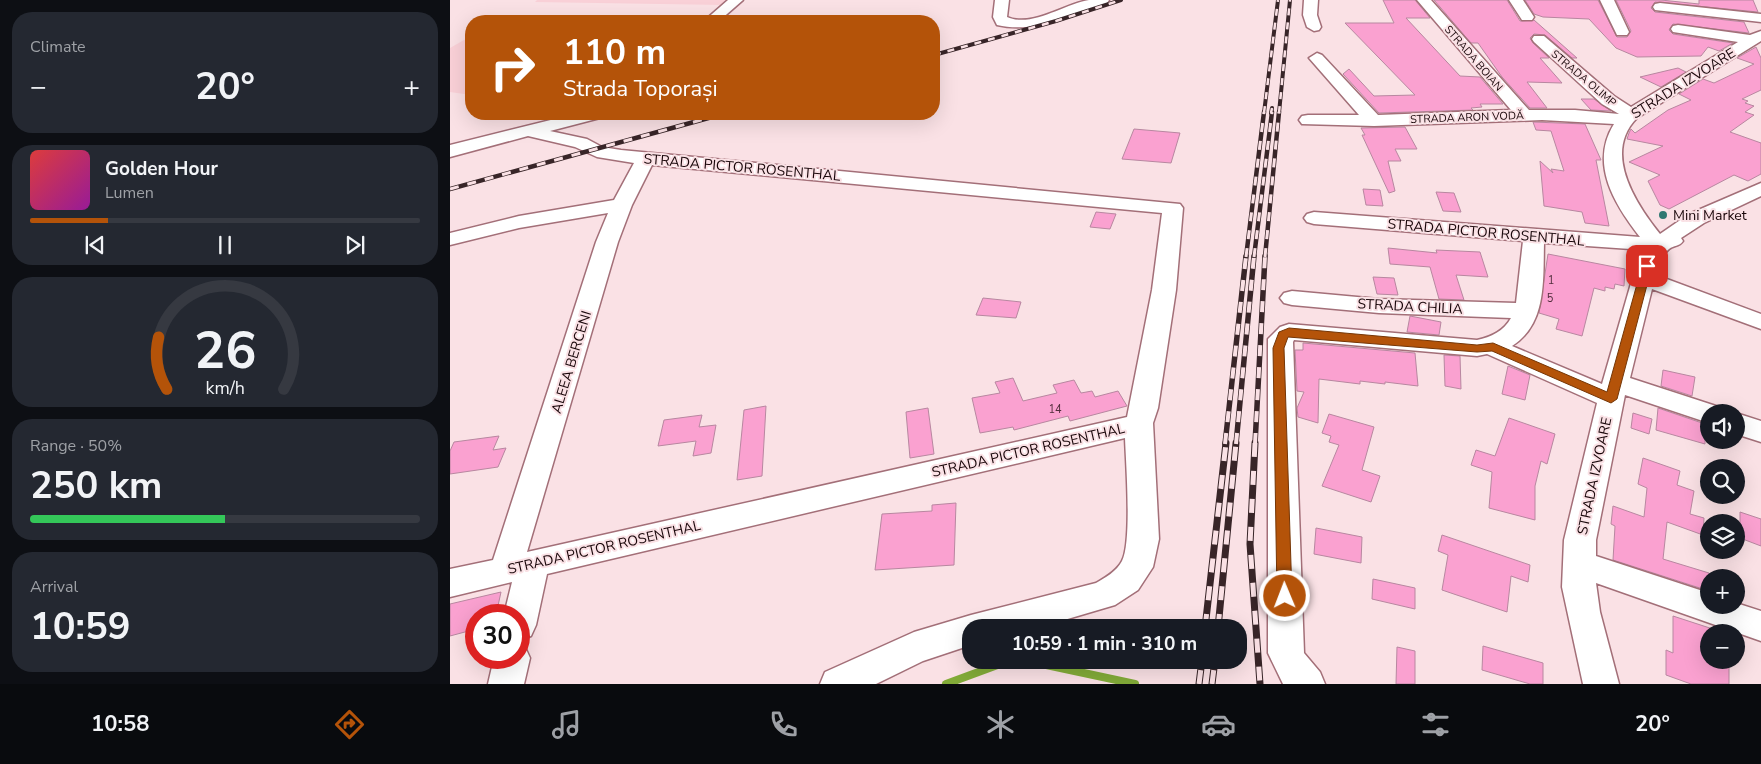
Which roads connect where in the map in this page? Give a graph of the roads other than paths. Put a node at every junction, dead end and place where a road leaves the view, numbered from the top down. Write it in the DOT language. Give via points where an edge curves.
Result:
graph roads {
  1 [pos="736,0"];
  2 [pos="1002,0"];
  3 [pos="1102,0"];
  4 [pos="1311,0"];
  5 [pos="1424,0"];
  6 [pos="1516,0"];
  7 [pos="1607,0"];
  8 [pos="1711,0"];
  9 [pos="1083,3"];
  10 [pos="1761,5"];
  11 [pos="1660,7"];
  12 [pos="718,15"];
  13 [pos="1527,17"];
  14 [pos="1761,18"];
  15 [pos="1314,27"];
  16 [pos="1678,30"];
  17 [pos="1622,32"];
  18 [pos="1756,38"];
  19 [pos="1539,40"];
  20 [pos="1317,58"];
  21 [pos="1524,115"];
  22 [pos="1628,117"];
  23 [pos="571,120"];
  24 [pos="598,120"];
  25 [pos="1308,120"];
  26 [pos="1374,121"];
  27 [pos="528,131"];
  28 [pos="582,143"];
  29 [pos="450,150"];
  30 [pos="646,159"];
  31 [pos="1761,189"];
  32 [pos="622,205"];
  33 [pos="1761,208"];
  34 [pos="1314,218"];
  35 [pos="1534,236"];
  36 [pos="450,239"];
  37 [pos="1658,246"];
  38 [pos="1644,278"];
  39 [pos="1292,298"];
  40 [pos="1528,311"];
  41 [pos="1761,322"];
  42 [pos="1493,347"];
  43 [pos="1613,390"];
  44 [pos="1700,412"];
  45 [pos="1139,423"];
  46 [pos="1745,426"];
  47 [pos="1761,432"];
  48 [pos="1578,563"];
  49 [pos="519,566"];
  50 [pos="450,582"];
  51 [pos="519,604"];
  52 [pos="1014,619"];
  53 [pos="1761,626"];
  54 [pos="962,633"];
  55 [pos="509,669"];
  56 [pos="1299,675"];
  57 [pos="506,684"];
  58 [pos="838,684"];
  59 [pos="1601,684"];
  1 -- 12 [label="street"];
  2 -- 9 [label="street" via="1002,22 1022,24 1046,19"];
  3 -- 9 [label="street"];
  4 -- 15 [label="street" via="1310,15"];
  5 -- 21 [label="street, STRADA BOIAN"];
  6 -- 13 [label="street"];
  7 -- 17 [label="street"];
  8 -- 10 [label="street"];
  11 -- 14 [label="street"];
  16 -- 18 [label="street"];
  18 -- 22 [label="street, STRADA IZVOARE"];
  19 -- 22 [label="street, STRADA OLIMP"];
  20 -- 26 [label="street"];
  21 -- 22 [label="street, STRADA ARON VODĂ"];
  21 -- 26 [label="street, STRADA ARON VODĂ"];
  22 -- 37 [label="street, STRADA IZVOARE" via="1616,138 1613,174 1636,217"];
  23 -- 27 [label="street, STRADA PICTOR ROSENTHAL"];
  24 -- 28 [label="street"];
  25 -- 26 [label="street, STRADA ARON VODĂ"];
  27 -- 28 [label="street, STRADA PICTOR ROSENTHAL"];
  27 -- 29 [label="street, STRADA PICTOR ROSENTHAL"];
  28 -- 30 [label="street, STRADA PICTOR ROSENTHAL" via="592,150"];
  30 -- 32 [label="street, ALEEA BERCENI"];
  30 -- 45 [label="street, STRADA PICTOR ROSENTHAL" via="1173,208 1164,290"];
  31 -- 37 [label="street" via="1691,222"];
  32 -- 36 [label="street" via="519,222"];
  32 -- 49 [label="street, ALEEA BERCENI" via="607,242"];
  33 -- 37 [label="street"];
  34 -- 35 [label="street, STRADA PICTOR ROSENTHAL"];
  35 -- 37 [label="street, STRADA PICTOR ROSENTHAL"];
  35 -- 40 [label="street"];
  37 -- 38 [label="street, STRADA IZVOARE"];
  38 -- 41 [label="street"];
  38 -- 43 [label="street, STRADA IZVOARE"];
  39 -- 40 [label="street, STRADA CHILIA" via="1379,306"];
  40 -- 42 [label="street" via="1514,334"];
  42 -- 43 [label="street"];
  42 -- 56 [label="street" via="1289,332 1280,339 1286,653"];
  43 -- 44 [label="street"];
  43 -- 48 [label="street, STRADA IZVOARE" via="1584,514"];
  45 -- 49 [label="street, STRADA PICTOR ROSENTHAL"];
  45 -- 52 [label="street" via="1143,539 1142,554 1135,571 1122,586 1103,595"];
  46 -- 47 [label="street"];
  48 -- 53 [label="street"];
  48 -- 59 [label="street, STRADA IZVOARE" via="1583,612"];
  49 -- 50 [label="street, STRADA PICTOR ROSENTHAL"];
  49 -- 51 [label="street, ALEEA BERCENI"];
  54 -- 58 [label="street" via="914,648"];
  55 -- 57 [label="street"];
}
